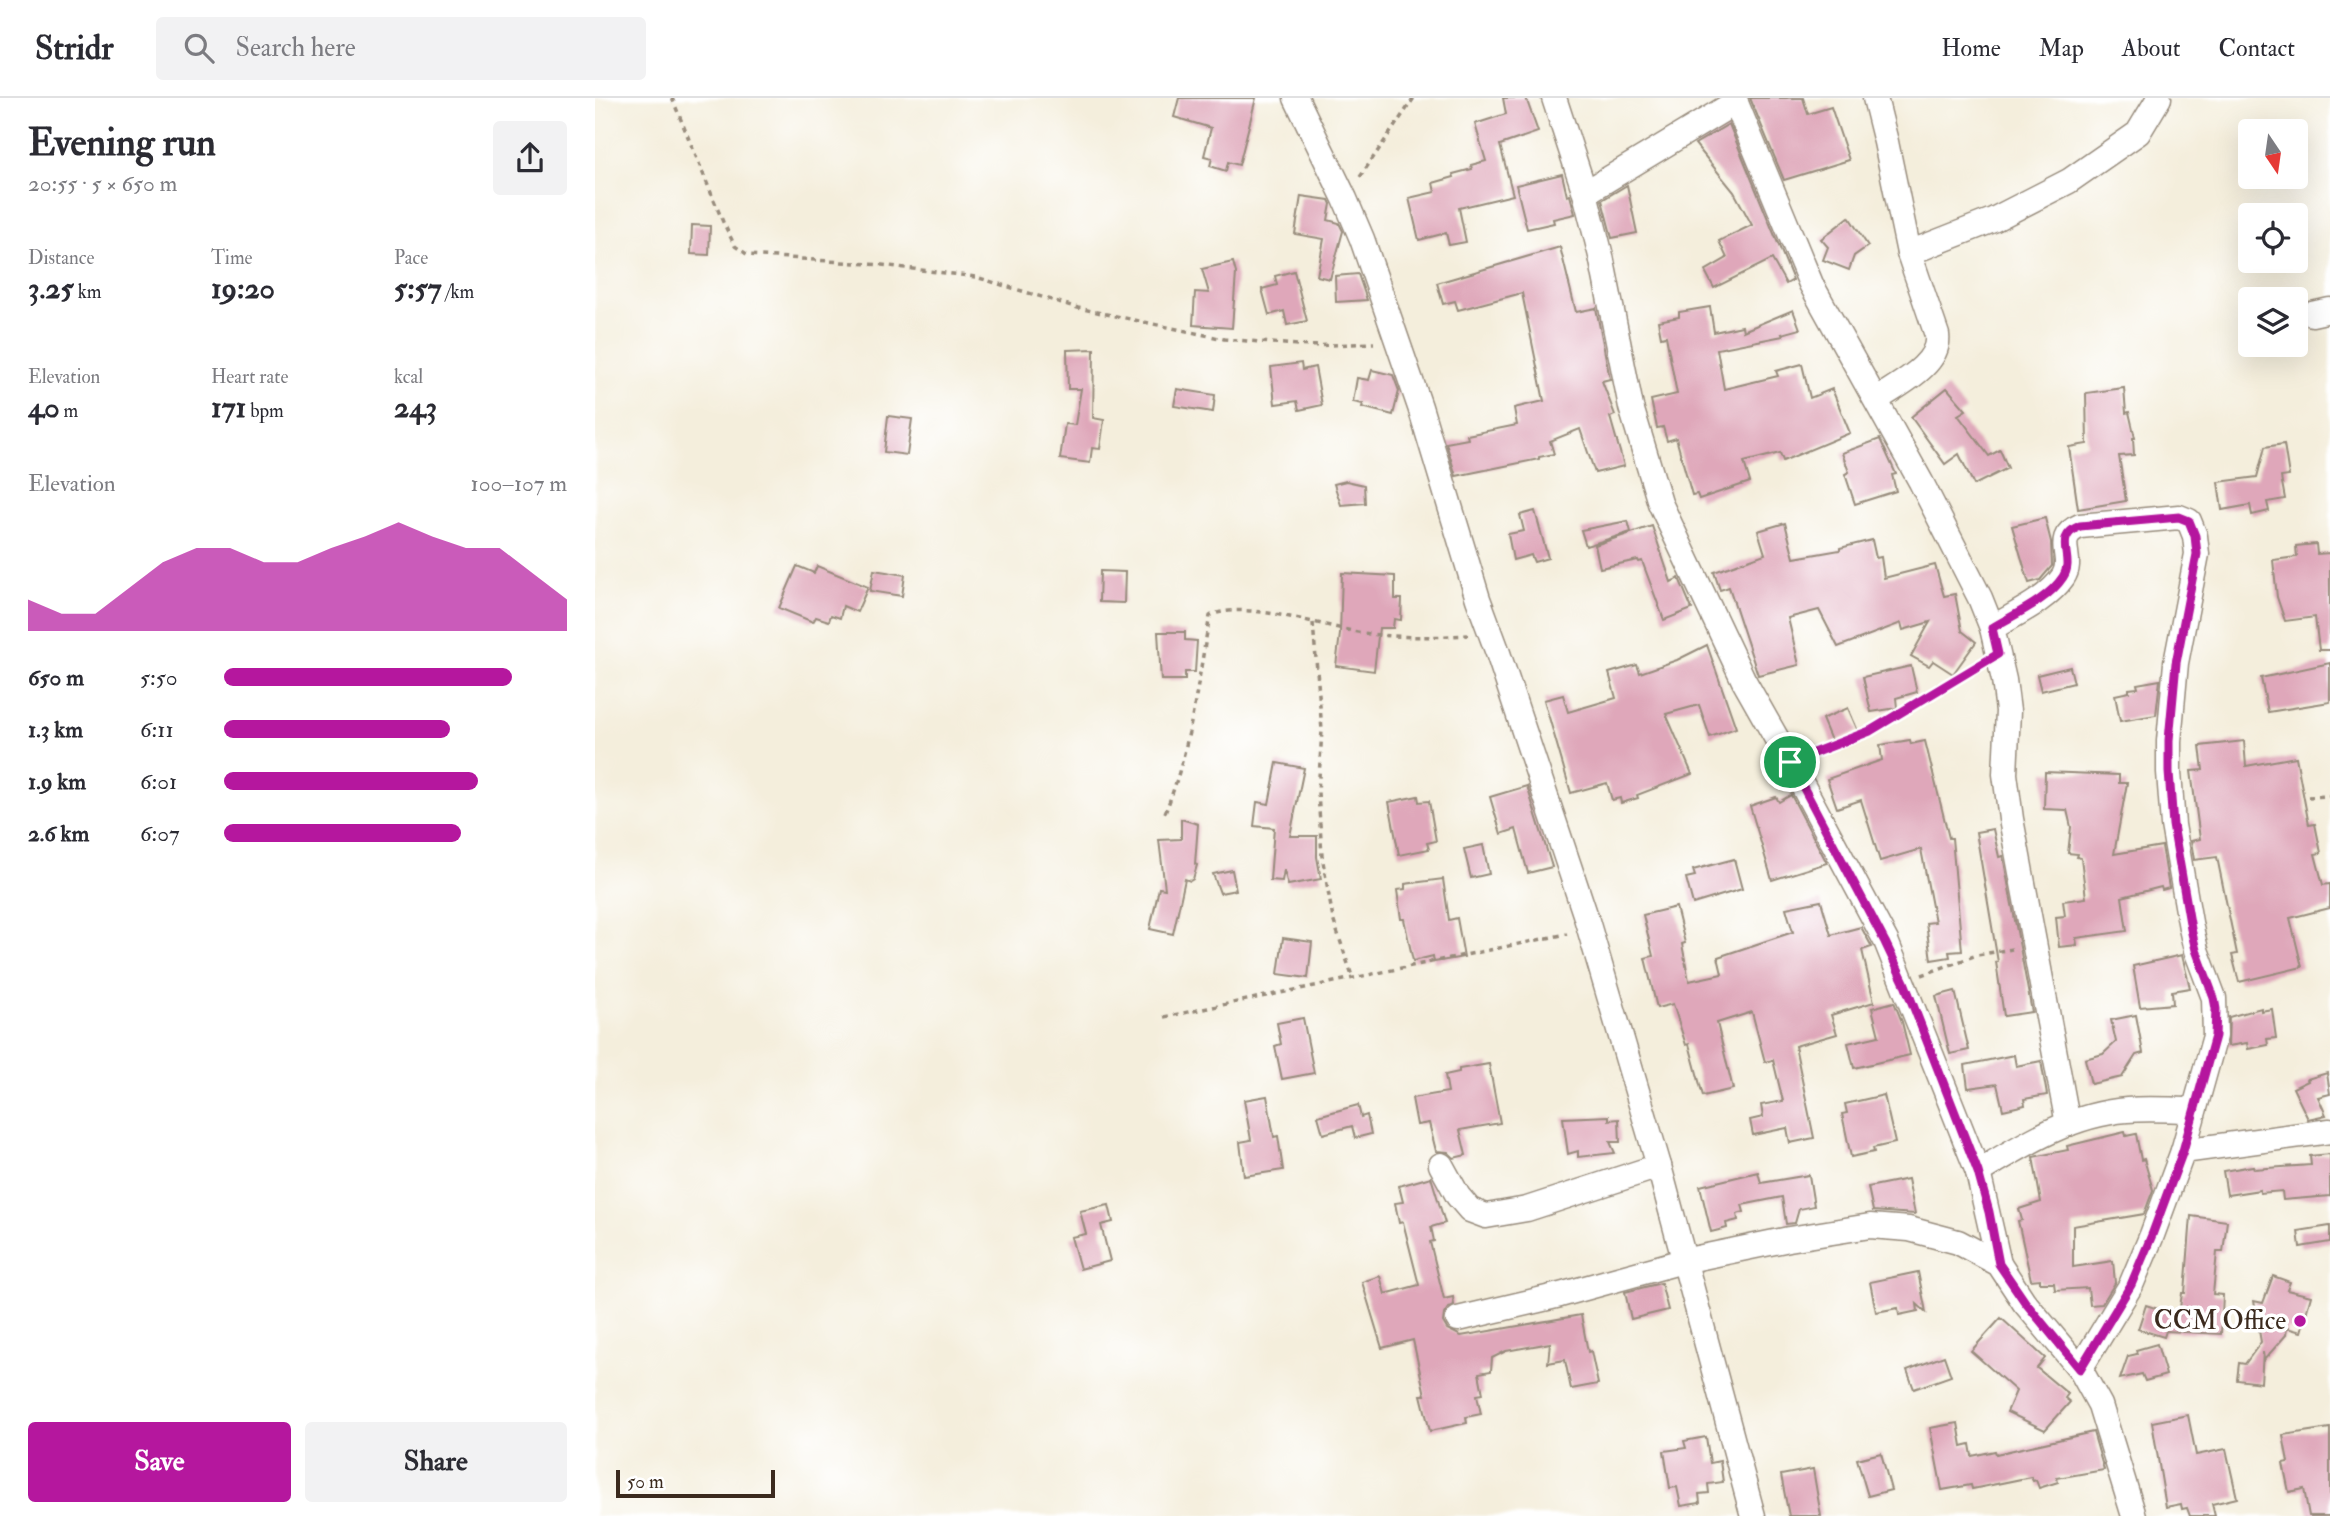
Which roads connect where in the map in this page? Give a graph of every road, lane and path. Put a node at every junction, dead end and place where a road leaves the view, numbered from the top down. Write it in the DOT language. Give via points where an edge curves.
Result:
graph roads {
  1 [pos="672,98"];
  2 [pos="1296,98"];
  3 [pos="1415,98"];
  4 [pos="1554,98"];
  5 [pos="1875,98"];
  6 [pos="2159,98"];
  7 [pos="1735,100"];
  8 [pos="1585,193"];
  9 [pos="1345,199"];
  10 [pos="1909,253"];
  11 [pos="1397,342"];
  12 [pos="1876,400"];
  13 [pos="1313,623"];
  14 [pos="1992,628"];
  15 [pos="1491,633"];
  16 [pos="1998,654"];
  17 [pos="1790,762"];
  18 [pos="2330,796"];
  19 [pos="2308,797"];
  20 [pos="1165,813"];
  21 [pos="1590,929"];
  22 [pos="2036,945"];
  23 [pos="1353,979"];
  24 [pos="1904,982"];
  25 [pos="1164,1017"];
  26 [pos="2193,1110"];
  27 [pos="2068,1124"];
  28 [pos="2330,1131"];
  29 [pos="2183,1151"];
  30 [pos="1441,1166"];
  31 [pos="1659,1166"];
  32 [pos="1978,1172"];
  33 [pos="1683,1261"];
  34 [pos="1999,1264"];
  35 [pos="1458,1319"];
  36 [pos="2080,1369"];
  37 [pos="1752,1516"];
  38 [pos="2134,1516"];
  1 -- 11 [label="path" via="723,222 735,246 747,256 976,277 1078,308 1224,339 1309,346"];
  2 -- 9 [label="street"];
  3 -- 9 [label="path"];
  4 -- 8 [label="street"];
  5 -- 10 [label="street"];
  6 -- 10 [label="street" via="2138,134 2069,181"];
  7 -- 8 [label="street"];
  7 -- 12 [label="street" via="1811,284"];
  8 -- 17 [label="street" via="1631,407 1660,503 1744,681"];
  9 -- 11 [label="street"];
  10 -- 12 [label="street" via="1939,345 1922,367"];
  11 -- 15 [label="street"];
  12 -- 14 [label="street" via="1961,559"];
  13 -- 15 [label="path" via="1422,638"];
  13 -- 20 [label="path" via="1232,609 1210,616 1191,730"];
  13 -- 23 [label="path" via="1322,730 1318,793 1322,856 1333,919"];
  14 -- 16 [label="street"];
  14 -- 26 [label="street" via="2064,576 2066,536 2071,530 2179,517 2189,521 2197,554 2176,663 2169,772 2191,929 2216,1009 2215,1036"];
  15 -- 21 [label="street"];
  16 -- 17 [label="path" via="1870,731"];
  16 -- 22 [label="street" via="2008,711 2005,774"];
  17 -- 24 [label="street"];
  18 -- 19 [label="path"];
  21 -- 23 [label="path"];
  21 -- 31 [label="street"];
  22 -- 24 [label="path" via="1977,955"];
  22 -- 27 [label="street"];
  23 -- 25 [label="path"];
  24 -- 32 [label="street"];
  26 -- 27 [label="street" via="2127,1110"];
  26 -- 29 [label="street"];
  27 -- 32 [label="street"];
  28 -- 29 [label="street"];
  29 -- 36 [label="street" via="2131,1285"];
  30 -- 31 [label="street" via="1470,1210 1486,1216 1527,1209"];
  31 -- 33 [label="street"];
  32 -- 34 [label="street"];
  33 -- 34 [label="street" via="1870,1226 1909,1229 1958,1242"];
  33 -- 35 [label="street"];
  33 -- 37 [label="street"];
  34 -- 36 [label="street"];
  36 -- 38 [label="street" via="2100,1405"];
}
